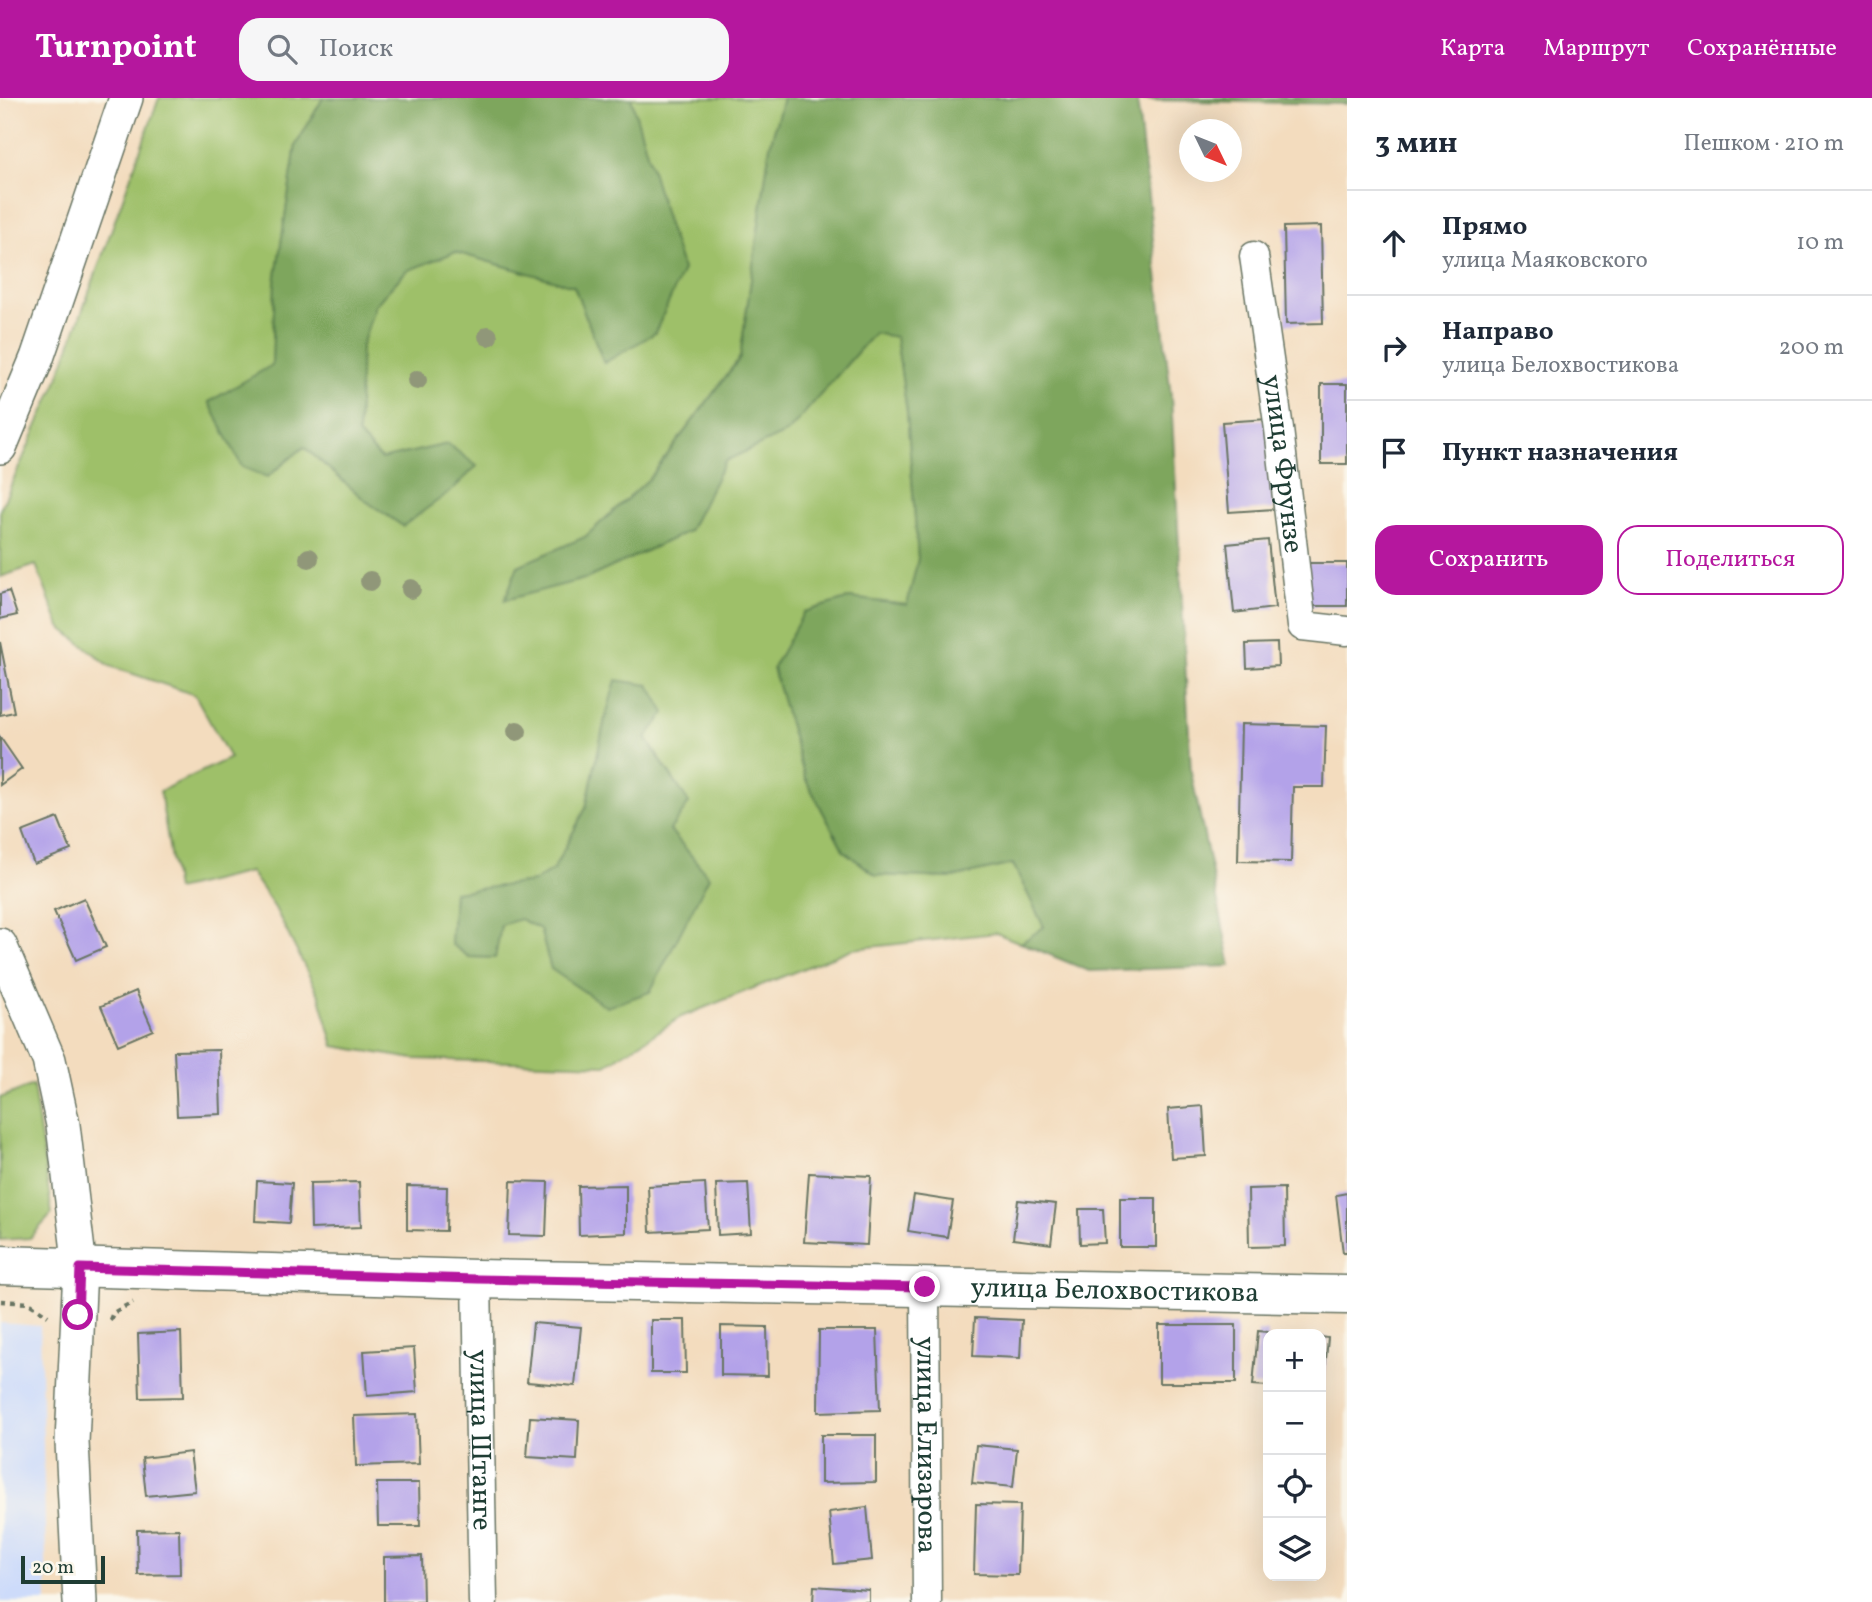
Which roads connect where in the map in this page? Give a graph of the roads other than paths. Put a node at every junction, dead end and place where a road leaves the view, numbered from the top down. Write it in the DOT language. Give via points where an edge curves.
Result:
graph roads {
  1 [pos="126,98"];
  2 [pos="1254,256"];
  3 [pos="0,447"];
  4 [pos="1347,631"];
  5 [pos="0,945"];
  6 [pos="0,1265"];
  7 [pos="80,1268"];
  8 [pos="477,1279"];
  9 [pos="925,1287"];
  10 [pos="1347,1295"];
  11 [pos="80,1602"];
  12 [pos="484,1602"];
  13 [pos="927,1602"];
  1 -- 3 [label="street" via="37,358"];
  2 -- 4 [label="street, улица Фрунзе" via="1302,626"];
  5 -- 7 [label="street" via="48,1060 63,1125"];
  6 -- 7 [label="main road, улица Белохвостикова"];
  7 -- 8 [label="main road, улица Белохвостикова"];
  7 -- 11 [label="street" via="72,1442"];
  8 -- 9 [label="main road, улица Белохвостикова"];
  8 -- 12 [label="street, улица Штанге"];
  9 -- 10 [label="main road, улица Белохвостикова"];
  9 -- 13 [label="street, улица Елизарова"];
}
